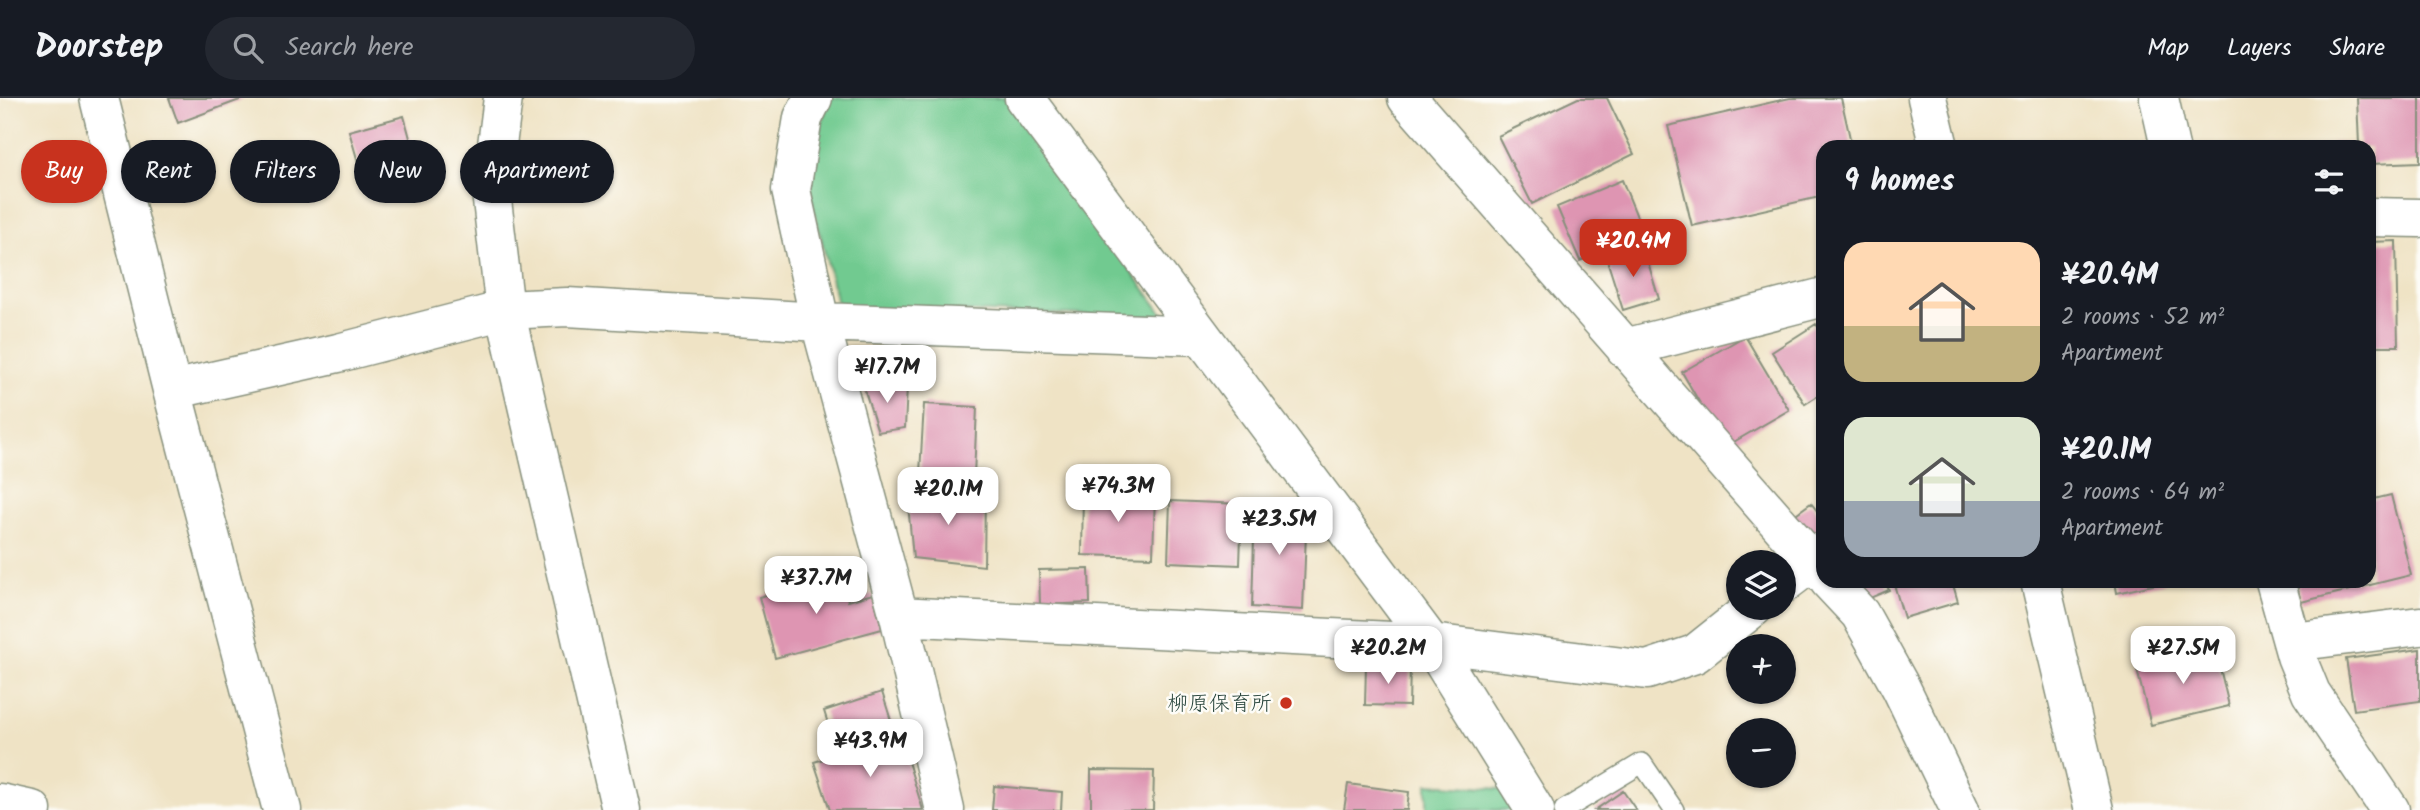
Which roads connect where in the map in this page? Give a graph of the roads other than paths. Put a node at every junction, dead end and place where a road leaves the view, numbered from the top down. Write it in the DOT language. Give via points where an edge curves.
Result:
graph roads {
  1 [pos="99,98"];
  2 [pos="503,98"];
  3 [pos="813,98"];
  4 [pos="1024,98"];
  5 [pos="1407,98"];
  6 [pos="1927,98"];
  7 [pos="2160,98"];
  8 [pos="1937,140"];
  9 [pos="2169,140"];
  10 [pos="2376,217"];
  11 [pos="2420,218"];
  12 [pos="1816,299"];
  13 [pos="505,310"];
  14 [pos="820,322"];
  15 [pos="1201,336"];
  16 [pos="1625,348"];
  17 [pos="172,390"];
  18 [pos="1812,575"];
  19 [pos="1828,588"];
  20 [pos="2042,588"];
  21 [pos="2277,588"];
  22 [pos="899,616"];
  23 [pos="1738,620"];
  24 [pos="2420,626"];
  25 [pos="2293,642"];
  26 [pos="1431,643"];
  27 [pos="0,803"];
  28 [pos="32,810"];
  29 [pos="282,810"];
  30 [pos="621,810"];
  31 [pos="945,810"];
  32 [pos="1535,810"];
  33 [pos="1564,810"];
  34 [pos="1674,810"];
  35 [pos="1961,810"];
  36 [pos="2094,810"];
  37 [pos="2389,810"];
  1 -- 17 [label="street"];
  2 -- 13 [label="street" via="491,192"];
  3 -- 14 [label="street" via="803,117 792,190"];
  4 -- 15 [label="street"];
  5 -- 16 [label="street"];
  6 -- 8 [label="street"];
  7 -- 9 [label="street"];
  10 -- 11 [label="street"];
  12 -- 16 [label="street"];
  13 -- 14 [label="street" via="567,307"];
  13 -- 17 [label="street"];
  13 -- 30 [label="street"];
  14 -- 15 [label="street"];
  14 -- 22 [label="street"];
  15 -- 26 [label="street"];
  16 -- 18 [label="street"];
  17 -- 29 [label="street"];
  19 -- 35 [label="street" via="1860,614"];
  20 -- 36 [label="street"];
  21 -- 25 [label="street"];
  22 -- 26 [label="street"];
  22 -- 31 [label="street"];
  23 -- 26 [label="street" via="1695,654 1647,670"];
  24 -- 25 [label="street"];
  25 -- 37 [label="street" via="2311,693"];
  26 -- 32 [label="street"];
  27 -- 28 [label="street"];
  33 -- 34 [label="lane" via="1642,763"];
}
